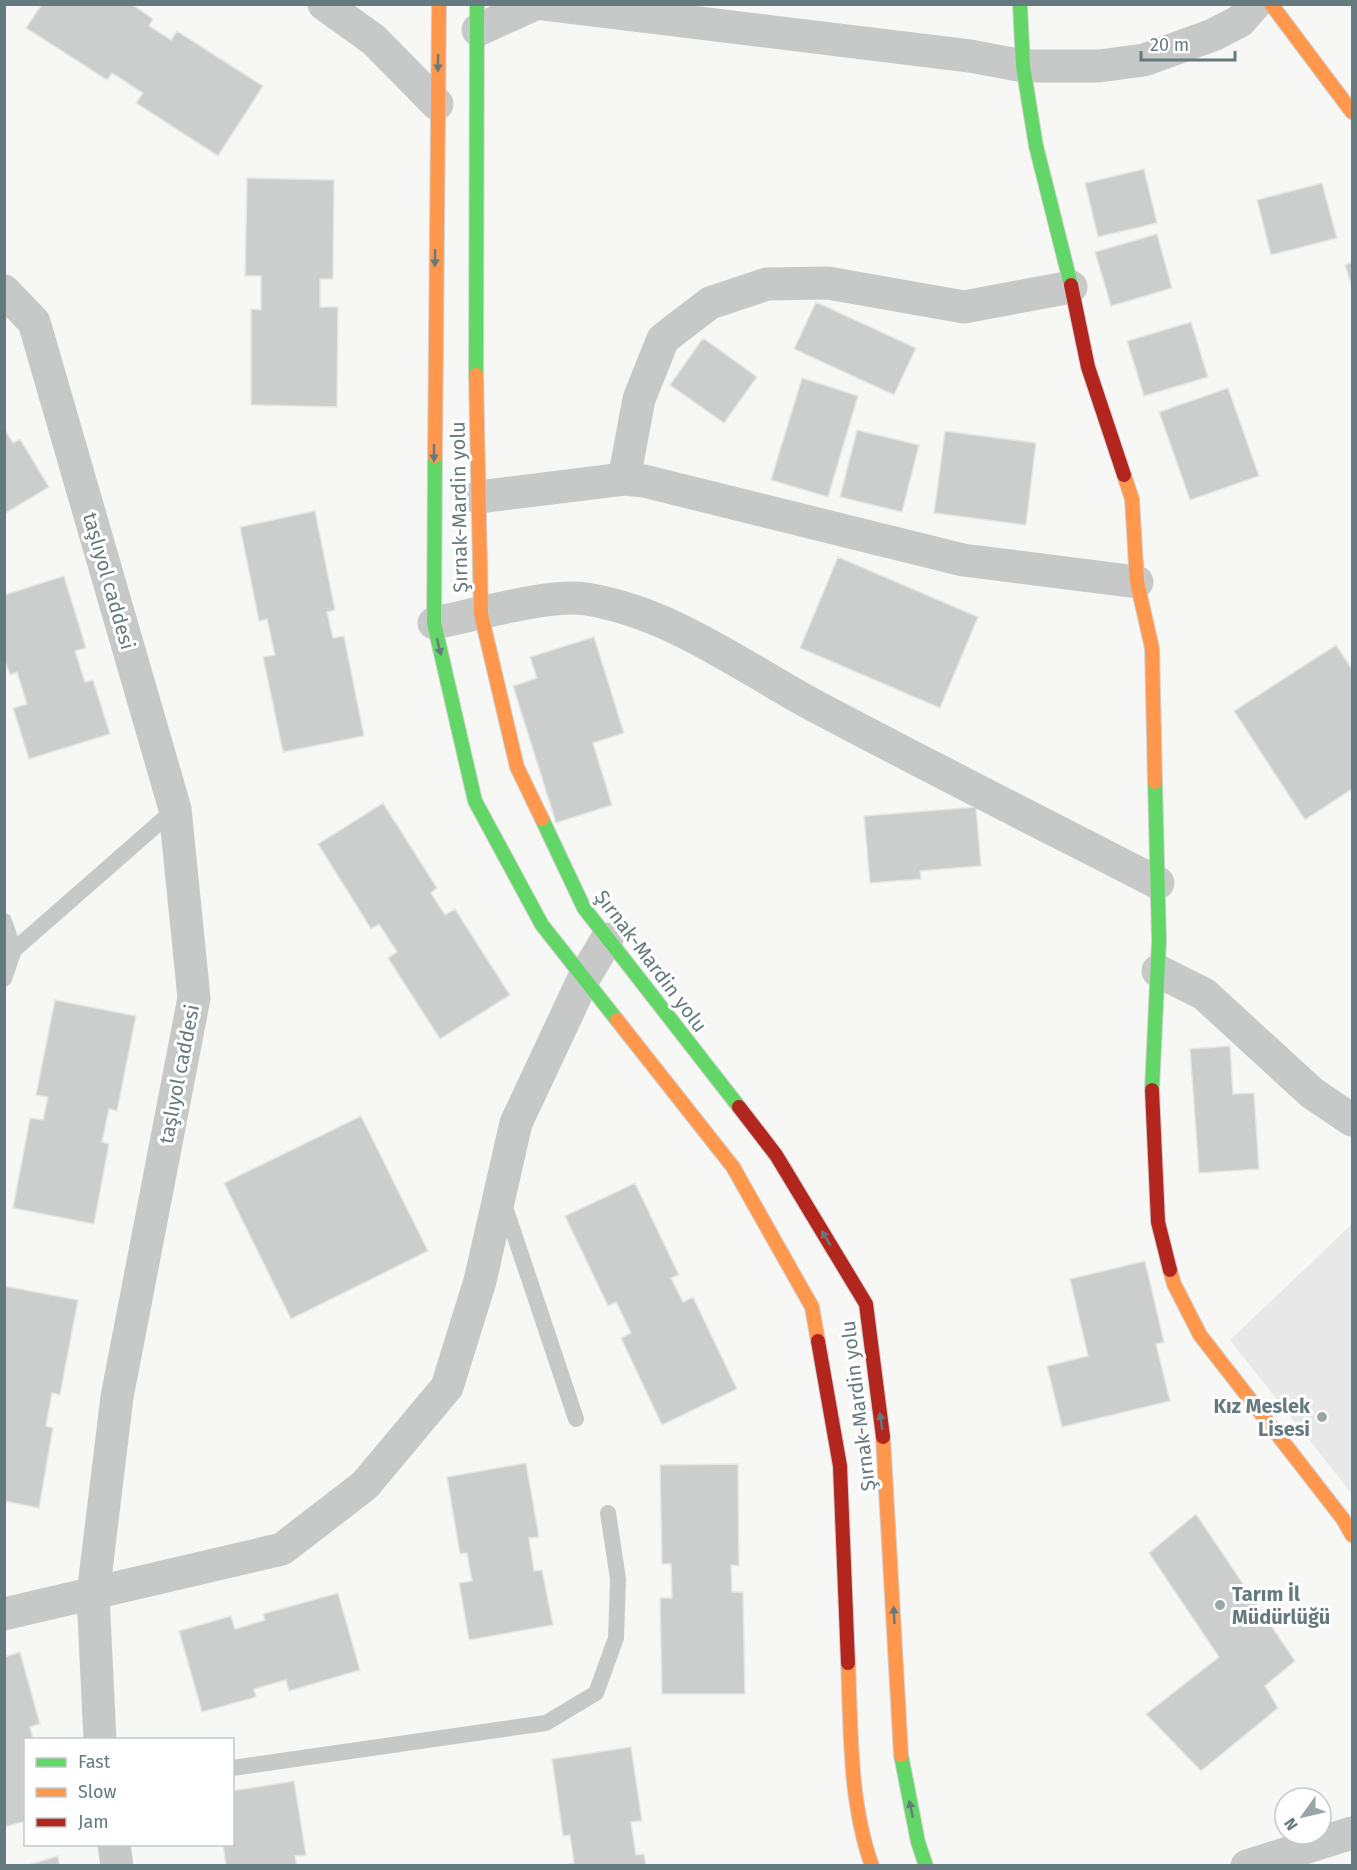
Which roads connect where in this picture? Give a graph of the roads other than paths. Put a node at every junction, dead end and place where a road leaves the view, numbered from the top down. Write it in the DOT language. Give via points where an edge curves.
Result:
graph roads {
  1 [pos="324,4"];
  2 [pos="439,4"];
  3 [pos="535,4"];
  4 [pos="544,4"];
  5 [pos="1020,4"];
  6 [pos="1256,4"];
  7 [pos="1271,4"];
  8 [pos="675,13"];
  9 [pos="478,17"];
  10 [pos="1023,66"];
  11 [pos="437,104"];
  12 [pos="1353,112"];
  13 [pos="1071,287"];
  14 [pos="4,291"];
  15 [pos="624,479"];
  16 [pos="478,497"];
  17 [pos="1137,582"];
  18 [pos="481,614"];
  19 [pos="434,623"];
  20 [pos="175,809"];
  21 [pos="1158,883"];
  22 [pos="4,921"];
  23 [pos="607,939"];
  24 [pos="14,950"];
  25 [pos="1158,971"];
  26 [pos="584,978"];
  27 [pos="4,979"];
  28 [pos="1353,1120"];
  29 [pos="500,1192"];
  30 [pos="576,1419"];
  31 [pos="608,1513"];
  32 [pos="1353,1535"];
  33 [pos="93,1595"];
  34 [pos="4,1614"];
  35 [pos="100,1738"];
  36 [pos="234,1768"];
  37 [pos="1353,1833"];
  38 [pos="114,1846"];
  39 [pos="117,1866"];
  40 [pos="872,1866"];
  41 [pos="926,1866"];
  42 [pos="1247,1866"];
  1 -- 11 [label="street" via="374,40"];
  2 -- 11 [label="street, Şırnak-Mardin yolu, one-way"];
  3 -- 9 [label="street"];
  4 -- 8 [label="street"];
  5 -- 10 [label="street"];
  6 -- 10 [label="street" via="1231,26 1144,60 1099,66"];
  7 -- 12 [label="street"];
  8 -- 10 [label="street"];
  9 -- 16 [label="street, Şırnak-Mardin yolu"];
  10 -- 13 [label="street" via="1036,146"];
  11 -- 19 [label="street, Şırnak-Mardin yolu, one-way"];
  13 -- 15 [label="street" via="964,307 828,283 767,284 710,303 663,339 639,399"];
  13 -- 17 [label="street" via="1088,367 1132,499"];
  14 -- 20 [label="street, taşlıyol caddesi" via="34,322"];
  15 -- 16 [label="street"];
  15 -- 17 [label="street" via="963,560"];
  16 -- 18 [label="street, Şırnak-Mardin yolu"];
  17 -- 21 [label="street" via="1152,648"];
  18 -- 19 [label="street"];
  18 -- 21 [label="street" via="544,601 584,598 635,612 705,641 813,705"];
  18 -- 23 [label="street, Şırnak-Mardin yolu" via="517,767 584,908"];
  19 -- 26 [label="street, Şırnak-Mardin yolu, one-way" via="475,801 542,926"];
  20 -- 24 [label="lane"];
  20 -- 33 [label="street, taşlıyol caddesi" via="194,998 117,1397"];
  21 -- 25 [label="street"];
  22 -- 24 [label="lane"];
  23 -- 26 [label="street"];
  41 -- 23 [label="street, Şırnak-Mardin yolu, one-way" via="902,1768 886,1457 866,1304 776,1155"];
  24 -- 27 [label="lane"];
  25 -- 28 [label="street" via="1204,994 1312,1094"];
  25 -- 32 [label="street" via="1152,1089 1158,1222 1174,1284 1200,1335"];
  26 -- 29 [label="street" via="516,1123"];
  26 -- 40 [label="street, Şırnak-Mardin yolu" via="733,1167 812,1307 840,1466 853,1771 864,1844"];
  29 -- 30 [label="lane"];
  29 -- 33 [label="street" via="480,1281 447,1387 366,1485 282,1548"];
  31 -- 36 [label="lane" via="618,1579 616,1638 596,1693 546,1724"];
  33 -- 34 [label="street"];
  33 -- 35 [label="street, taşlıyol caddesi"];
  37 -- 42 [label="street"];
  38 -- 39 [label="street"];
}
